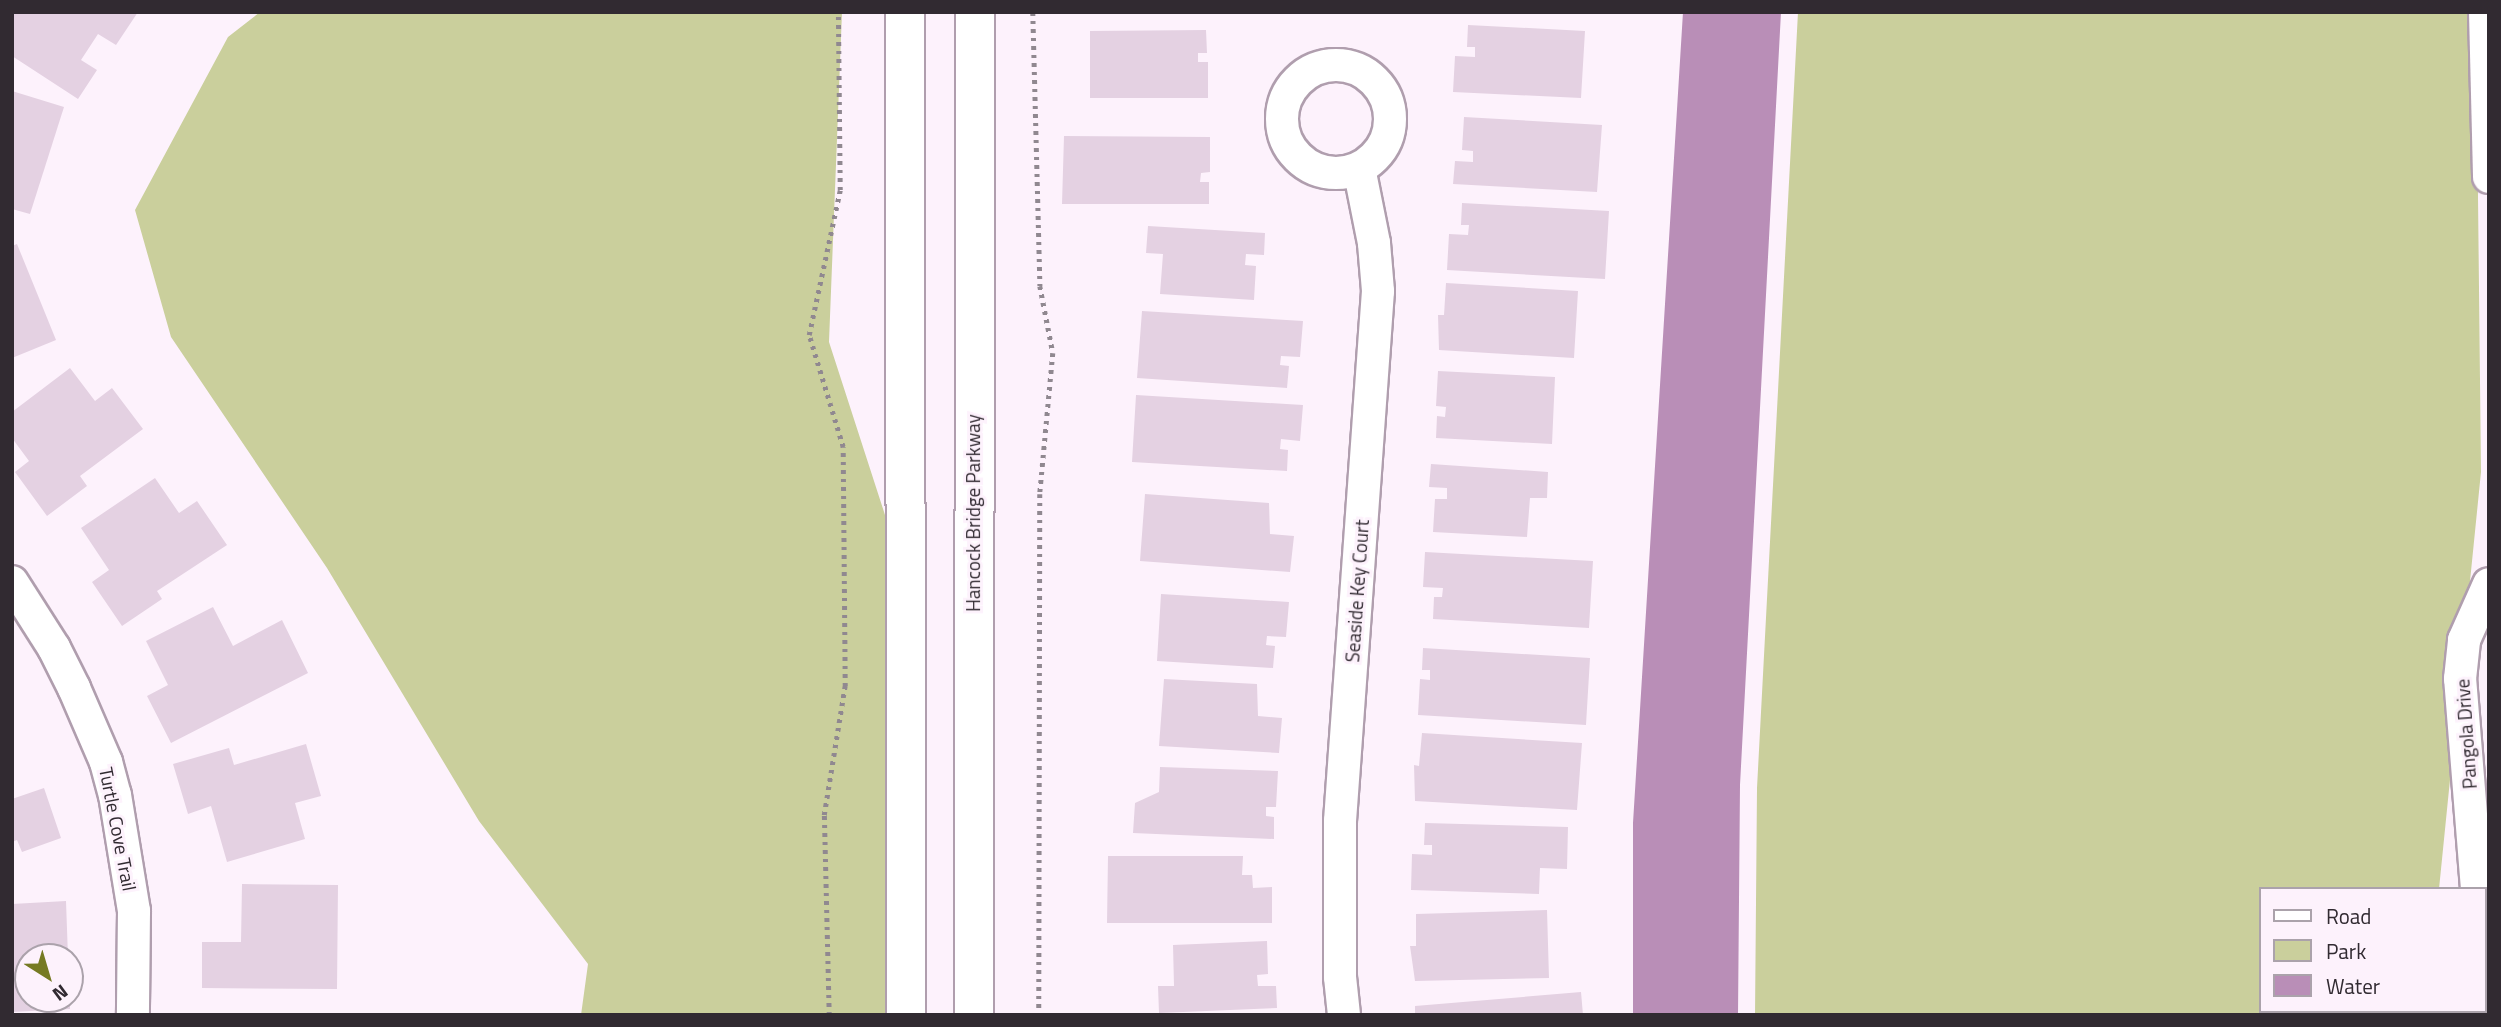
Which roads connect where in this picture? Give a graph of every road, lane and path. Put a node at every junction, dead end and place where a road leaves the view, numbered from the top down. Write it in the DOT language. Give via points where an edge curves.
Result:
graph roads {
  1 [pos="838,12"];
  2 [pos="905,12"];
  3 [pos="975,12"];
  4 [pos="1033,12"];
  5 [pos="2484,12"];
  6 [pos="2486,77"];
  7 [pos="1359,168"];
  8 [pos="2489,177"];
  9 [pos="12,582"];
  10 [pos="2489,584"];
  11 [pos="2477,887"];
  12 [pos="134,1015"];
  13 [pos="829,1015"];
  14 [pos="906,1015"];
  15 [pos="974,1015"];
  16 [pos="1040,1015"];
  17 [pos="1343,1015"];
  1 -- 13 [label="path" via="840,190 809,335 843,447 845,685 824,815"];
  2 -- 14 [label="main road"];
  3 -- 15 [label="main road, Hancock Bridge Parkway"];
  4 -- 16 [label="path" via="1040,286 1053,353 1041,494"];
  5 -- 6 [label="street"];
  6 -- 8 [label="street"];
  7 -- 17 [label="street, Seaside Key Court" via="1378,291 1340,821"];
  9 -- 12 [label="street, Turtle Cove Trail" via="74,688 116,795 134,911"];
  10 -- 11 [label="street, Pangola Drive" via="2464,640 2460,679"];
}
